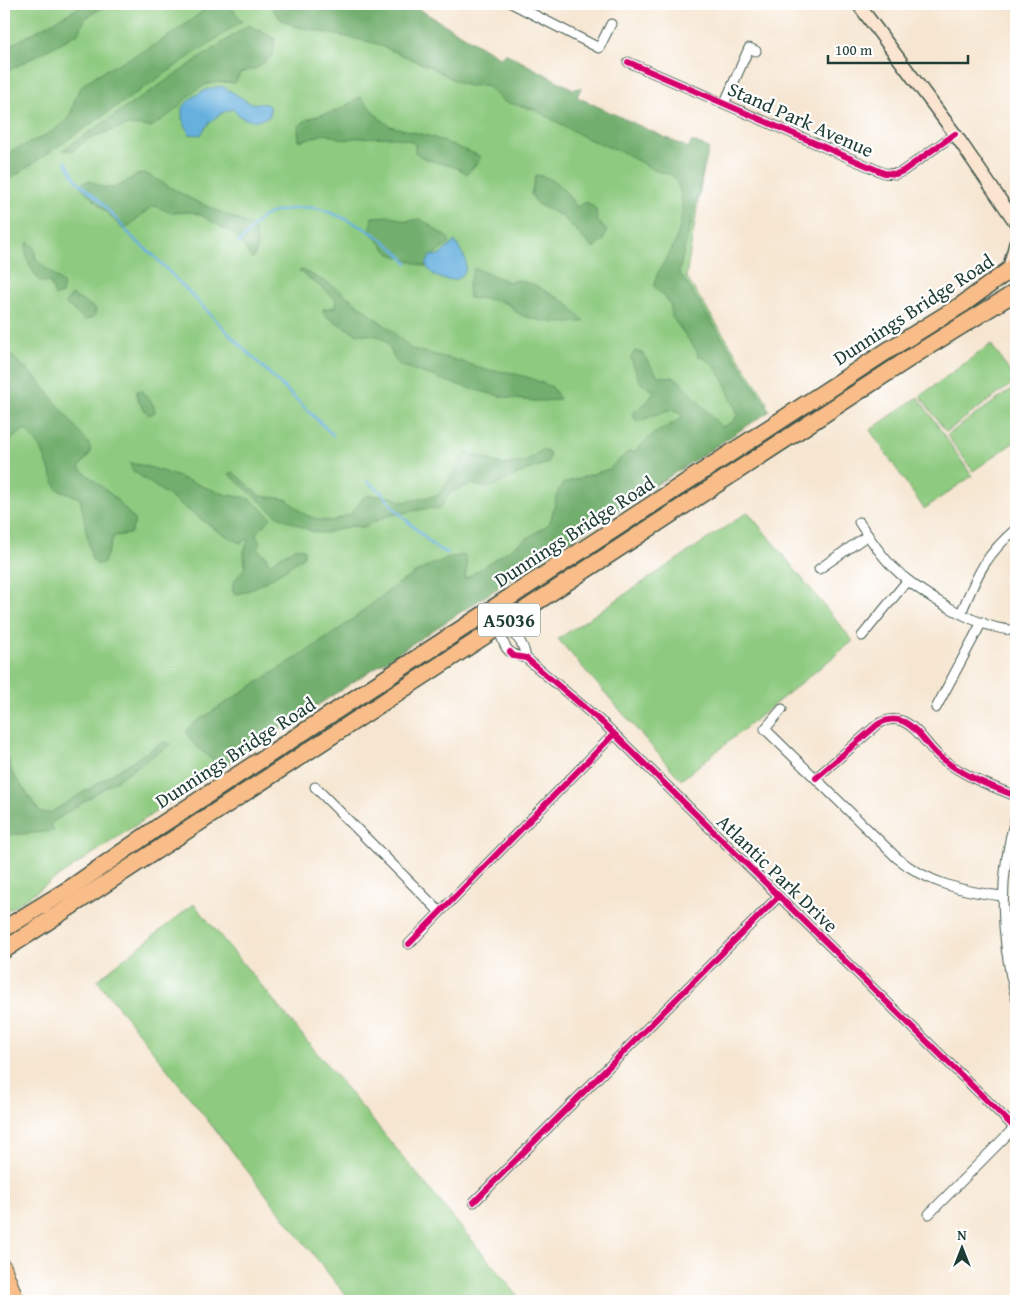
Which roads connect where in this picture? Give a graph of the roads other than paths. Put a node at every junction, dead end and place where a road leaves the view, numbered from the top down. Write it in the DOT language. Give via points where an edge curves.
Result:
graph roads {
  1 [pos="512,4"];
  2 [pos="858,4"];
  3 [pos="611,24"];
  4 [pos="756,52"];
  5 [pos="628,62"];
  6 [pos="725,102"];
  7 [pos="956,134"];
  8 [pos="1016,223"];
  9 [pos="1016,242"];
  10 [pos="1013,270"];
  11 [pos="1016,292"];
  12 [pos="859,522"];
  13 [pos="1016,529"];
  14 [pos="868,535"];
  15 [pos="819,569"];
  16 [pos="907,581"];
  17 [pos="961,613"];
  18 [pos="494,620"];
  19 [pos="982,622"];
  20 [pos="1016,630"];
  21 [pos="862,636"];
  22 [pos="526,658"];
  23 [pos="936,708"];
  24 [pos="782,709"];
  25 [pos="614,734"];
  26 [pos="816,778"];
  27 [pos="315,787"];
  28 [pos="1016,796"];
  29 [pos="1016,816"];
  30 [pos="778,896"];
  31 [pos="1003,896"];
  32 [pos="440,912"];
  33 [pos="4,929"];
  34 [pos="32,933"];
  35 [pos="4,942"];
  36 [pos="409,944"];
  37 [pos="4,950"];
  38 [pos="1012,968"];
  39 [pos="1016,998"];
  40 [pos="1015,1128"];
  41 [pos="474,1202"];
  42 [pos="929,1214"];
  43 [pos="4,1267"];
  44 [pos="17,1301"];
  1 -- 3 [label="street" via="599,48"];
  2 -- 7 [label="street"];
  4 -- 6 [label="street" via="749,48"];
  5 -- 6 [label="street, Stand Park Avenue"];
  6 -- 7 [label="street, Stand Park Avenue" via="884,173 903,171"];
  7 -- 8 [label="street"];
  9 -- 10 [label="street"];
  10 -- 18 [label="highway, Dunnings Bridge Road / A5036" via="897,344"];
  11 -- 18 [label="highway, Dunnings Bridge Road / A5036"];
  12 -- 14 [label="street"];
  13 -- 17 [label="street" via="992,550"];
  14 -- 15 [label="street"];
  14 -- 16 [label="street"];
  16 -- 17 [label="street"];
  16 -- 21 [label="street"];
  17 -- 19 [label="street"];
  18 -- 22 [label="street, Atlantic Park Drive" via="524,644"];
  18 -- 22 [label="street, Atlantic Park Drive" via="500,640 510,652"];
  18 -- 33 [label="highway, Dunnings Bridge Road / A5036" via="457,632"];
  18 -- 34 [label="highway, Dunnings Bridge Road / A5036"];
  19 -- 20 [label="street" via="993,628"];
  19 -- 23 [label="street"];
  22 -- 25 [label="street, Atlantic Park Drive"];
  24 -- 26 [label="street" via="765,729"];
  25 -- 30 [label="street, Atlantic Park Drive"];
  25 -- 32 [label="street"];
  26 -- 28 [label="street" via="877,725 886,720 897,720 911,727 942,758 967,775"];
  26 -- 31 [label="street" via="910,869 964,891"];
  27 -- 32 [label="street"];
  29 -- 31 [label="street" via="1008,846"];
  30 -- 40 [label="street, Atlantic Park Drive"];
  30 -- 41 [label="street"];
  31 -- 38 [label="street" via="1003,930"];
  32 -- 36 [label="street"];
  34 -- 35 [label="street"];
  34 -- 37 [label="highway, Dunnings Bridge Road / A5036"];
  38 -- 39 [label="street"];
  40 -- 42 [label="street"];
  43 -- 44 [label="main road"];
}
